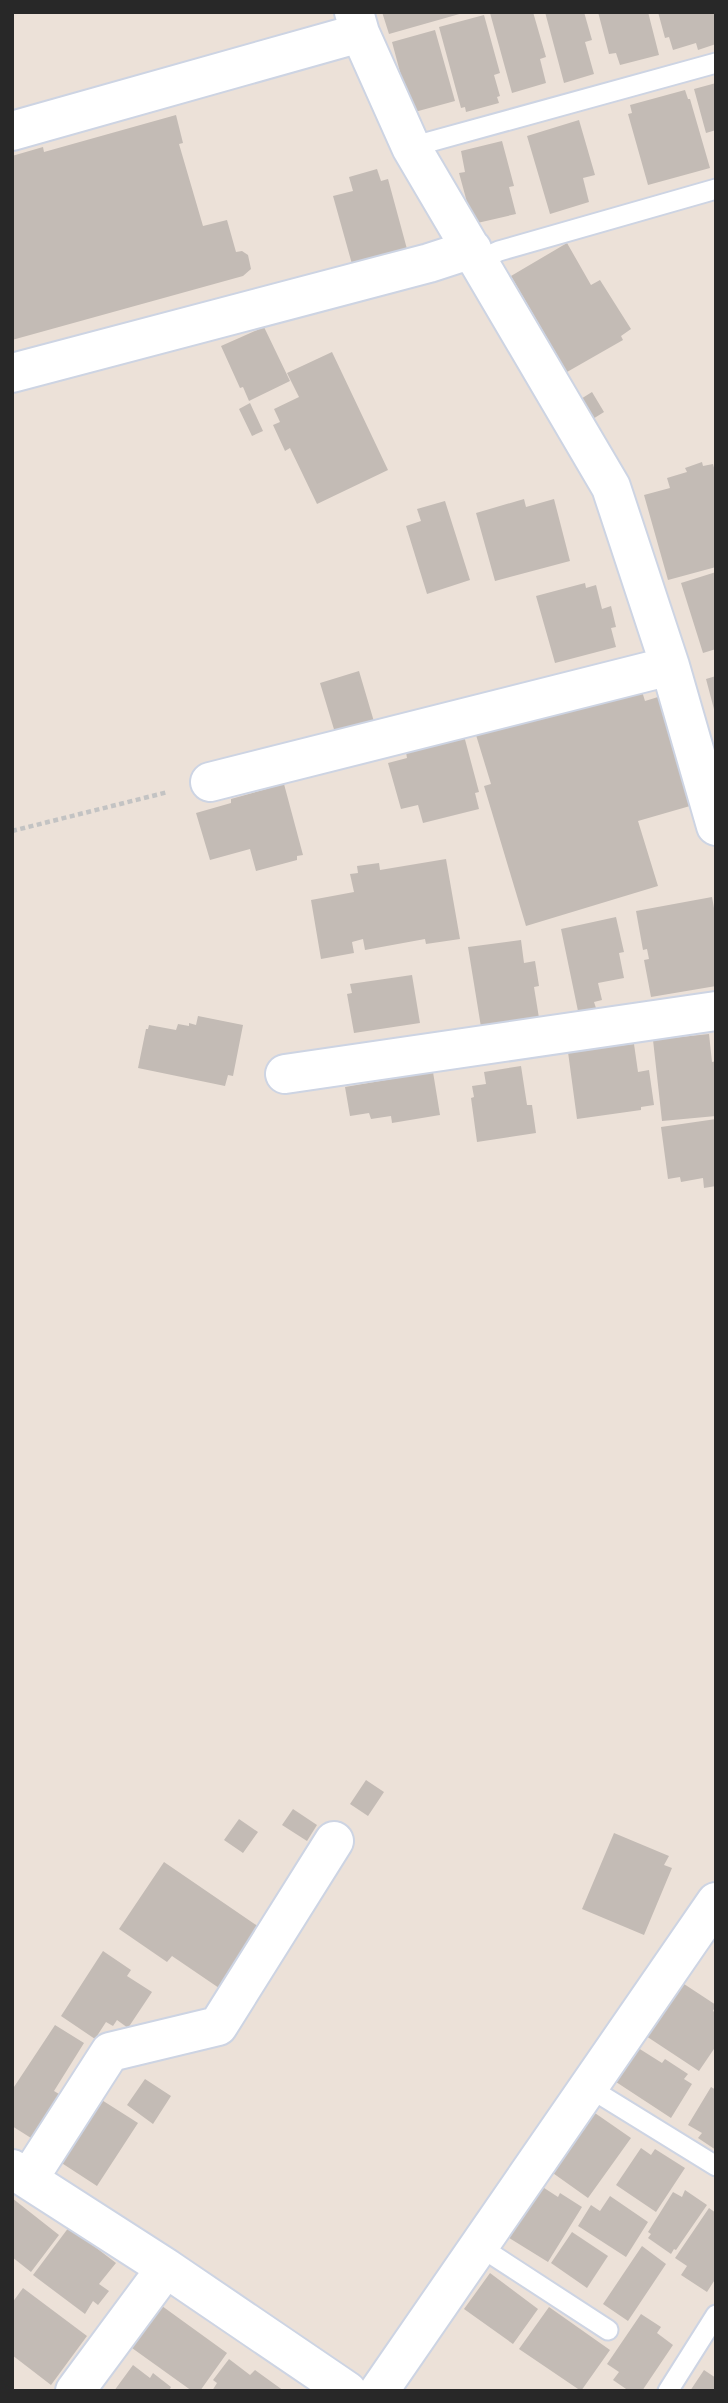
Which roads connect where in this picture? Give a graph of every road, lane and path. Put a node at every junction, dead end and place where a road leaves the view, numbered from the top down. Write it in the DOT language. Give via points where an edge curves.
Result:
graph roads {
  1 [pos="357,22"];
  2 [pos="716,63"];
  3 [pos="12,131"];
  4 [pos="411,147"];
  5 [pos="716,189"];
  6 [pos="474,255"];
  7 [pos="12,373"];
  8 [pos="670,666"];
  9 [pos="210,782"];
  10 [pos="716,826"];
  11 [pos="12,831"];
  12 [pos="716,1012"];
  13 [pos="285,1074"];
  14 [pos="334,1841"];
  15 [pos="710,1921"];
  16 [pos="588,2087"];
  17 [pos="716,2166"];
  18 [pos="21,2174"];
  19 [pos="478,2246"];
  20 [pos="166,2268"];
  21 [pos="716,2315"];
  22 [pos="608,2330"];
  23 [pos="337,2388"];
  24 [pos="75,2391"];
  25 [pos="379,2391"];
  26 [pos="668,2391"];
  1 -- 3 [label="street"];
  1 -- 4 [label="street"];
  2 -- 4 [label="lane"];
  4 -- 6 [label="street"];
  5 -- 6 [label="lane"];
  6 -- 7 [label="street"];
  6 -- 8 [label="street" via="611,487"];
  8 -- 9 [label="street"];
  8 -- 10 [label="street"];
  9 -- 11 [label="path"];
  12 -- 13 [label="street"];
  14 -- 18 [label="street" via="218,2026 110,2052"];
  15 -- 16 [label="street"];
  16 -- 17 [label="lane"];
  16 -- 19 [label="street"];
  18 -- 20 [label="street"];
  19 -- 22 [label="lane"];
  19 -- 25 [label="street"];
  20 -- 23 [label="street"];
  20 -- 24 [label="street"];
  21 -- 26 [label="lane"];
}
